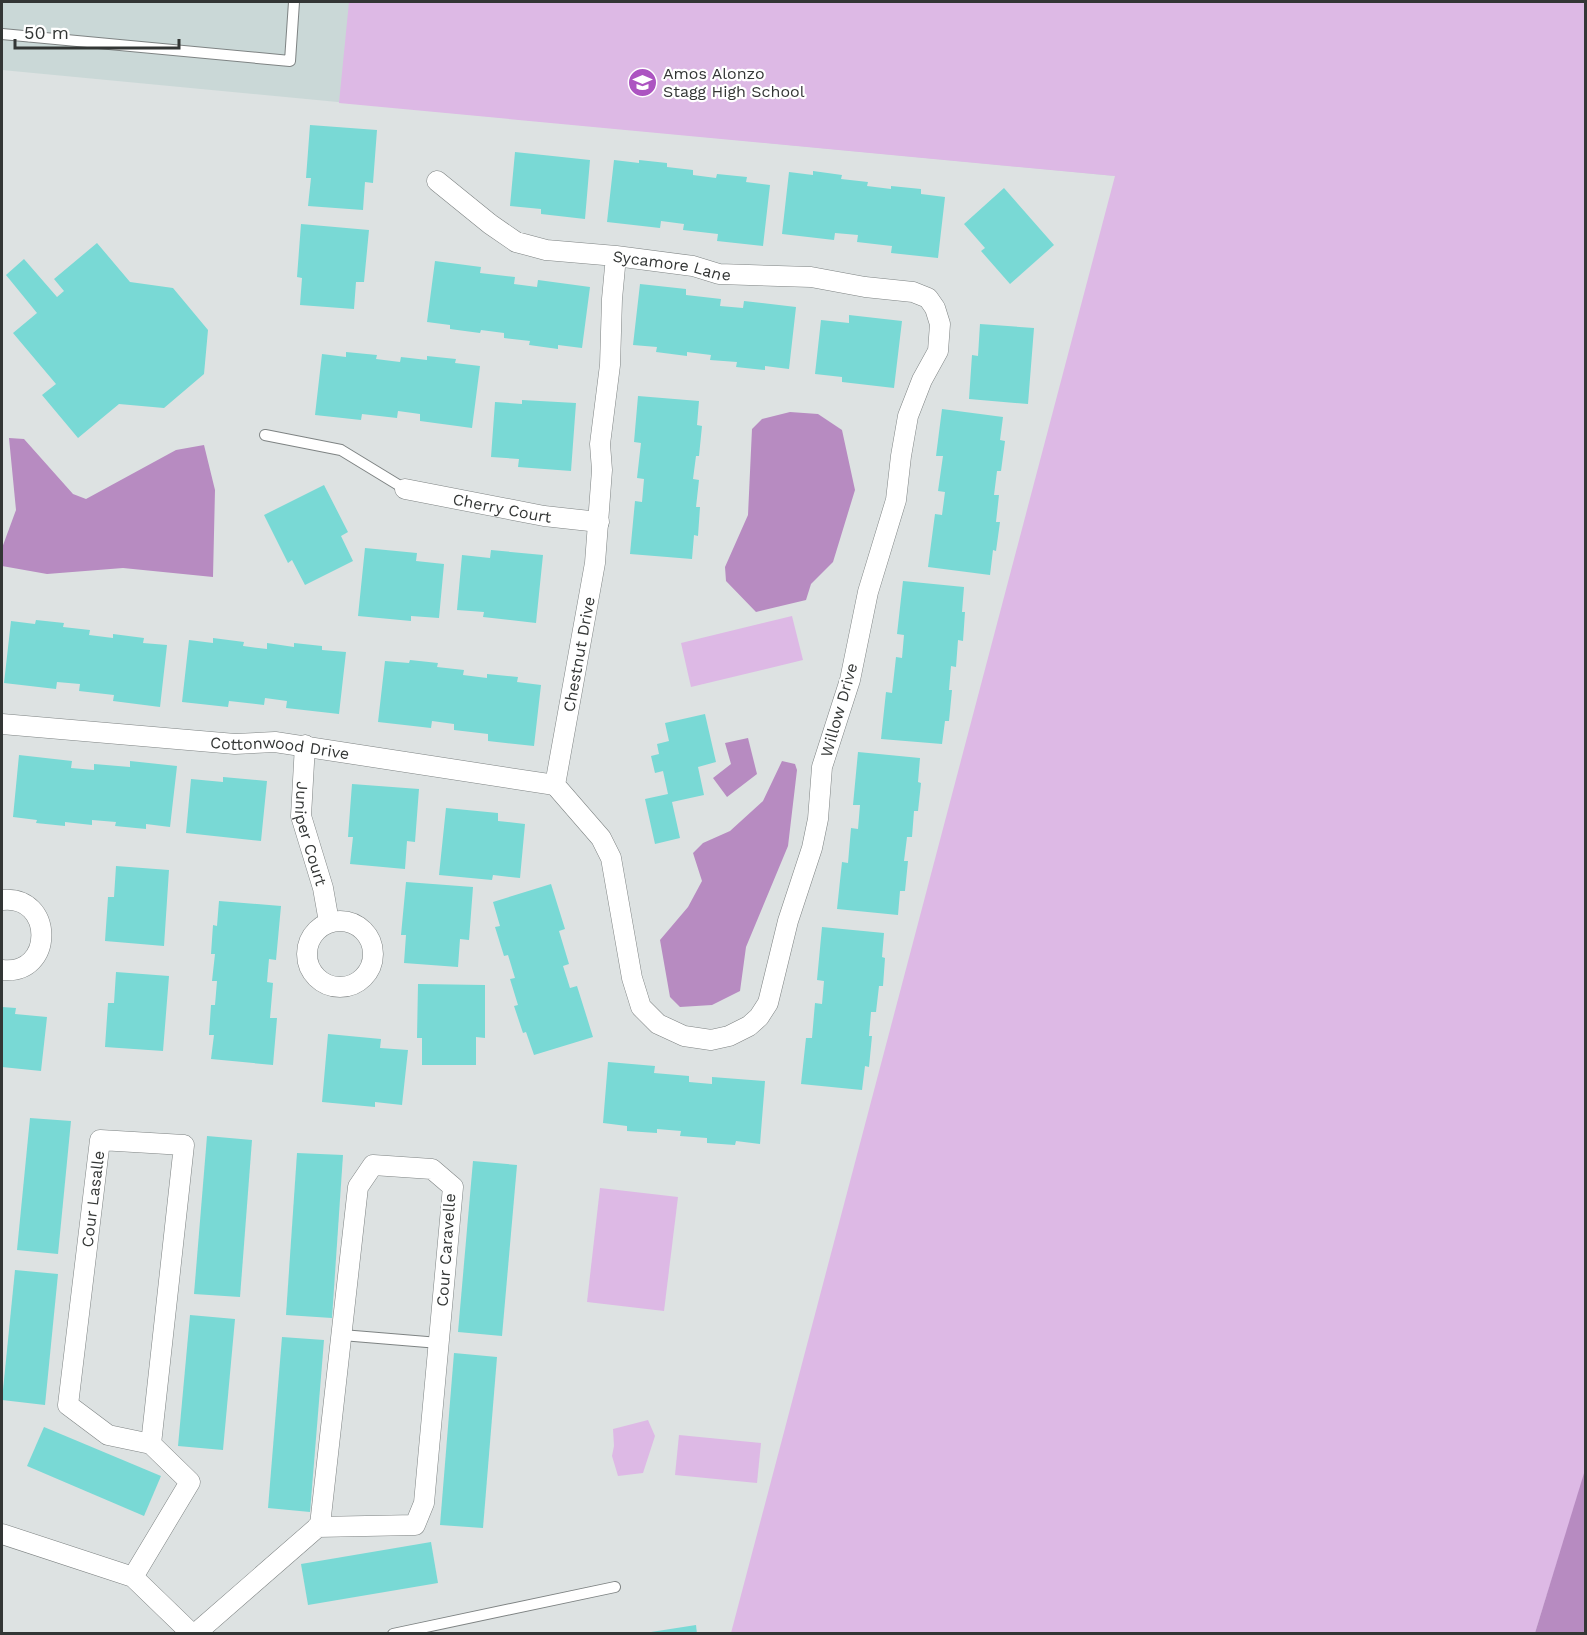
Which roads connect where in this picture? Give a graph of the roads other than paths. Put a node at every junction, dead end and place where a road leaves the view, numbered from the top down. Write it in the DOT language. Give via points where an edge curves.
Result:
graph roads {
  1 [pos="294,2"];
  2 [pos="2,33"];
  3 [pos="437,181"];
  4 [pos="616,256"];
  5 [pos="928,298"];
  6 [pos="265,435"];
  7 [pos="405,489"];
  8 [pos="599,522"];
  9 [pos="2,724"];
  10 [pos="305,745"];
  11 [pos="555,784"];
  12 [pos="2,900"];
  13 [pos="329,922"];
  14 [pos="2,970"];
  15 [pos="342,1335"];
  16 [pos="439,1343"];
  17 [pos="150,1444"];
  18 [pos="317,1527"];
  19 [pos="2,1534"];
  20 [pos="134,1577"];
  21 [pos="615,1587"];
  22 [pos="194,1634"];
  23 [pos="393,1634"];
  1 -- 2 [label="lane" via="290,61"];
  3 -- 4 [label="street, Sycamore Lane" via="516,242 546,250"];
  4 -- 5 [label="street, Sycamore Lane" via="719,274 811,277 913,292"];
  4 -- 8 [label="street, Chestnut Drive" via="610,365 600,444"];
  5 -- 11 [label="street, Willow Drive" via="940,324 938,351 908,416 896,500 868,592 850,680 822,767 812,848 788,921 768,1003 749,1026 711,1040 684,1036 658,1024 641,1007 632,978 611,858 601,838"];
  6 -- 7 [label="lane" via="340,450"];
  7 -- 8 [label="street, Cherry Court" via="544,516"];
  8 -- 11 [label="street, Chestnut Drive" via="590,596"];
  9 -- 10 [label="street, Cottonwood Drive" via="235,744"];
  10 -- 11 [label="street, Cottonwood Drive"];
  10 -- 13 [label="street, Juniper Court" via="301,816"];
  12 -- 14 [label="street" via="21,902 30,908 42,929 42,941 30,962 20,968"];
  15 -- 16 [label="lane"];
  15 -- 16 [label="street, Cour Caravelle" via="358,1187 373,1165 432,1169 453,1187"];
  15 -- 18 [label="street, Cour Caravelle"];
  16 -- 18 [label="street, Cour Caravelle" via="424,1503 416,1525"];
  17 -- 17 [label="street, Cour Lasalle" via="184,1145 100,1140 68,1405 108,1435"];
  17 -- 20 [label="street" via="190,1482"];
  18 -- 22 [label="street"];
  19 -- 20 [label="street"];
  20 -- 22 [label="street"];
  21 -- 23 [label="lane"];
}
